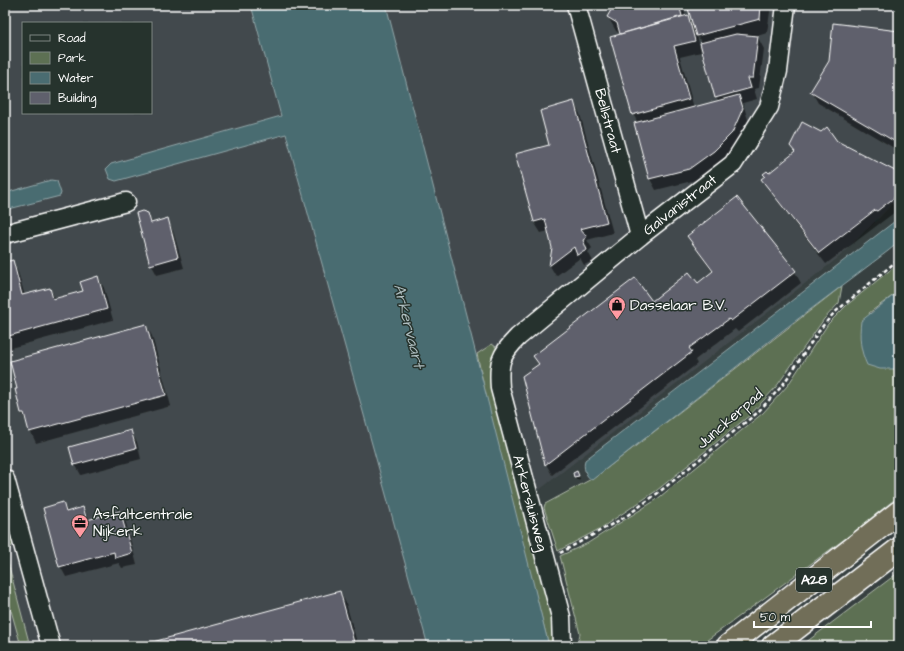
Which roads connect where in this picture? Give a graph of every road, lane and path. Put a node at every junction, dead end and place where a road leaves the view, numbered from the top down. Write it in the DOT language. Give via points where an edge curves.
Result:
graph roads {
  1 [pos="576,5"];
  2 [pos="786,5"];
  3 [pos="126,202"];
  4 [pos="5,234"];
  5 [pos="640,236"];
  6 [pos="899,259"];
  7 [pos="500,360"];
  8 [pos="5,479"];
  9 [pos="899,512"];
  10 [pos="899,549"];
  11 [pos="545,558"];
  12 [pos="51,646"];
  13 [pos="562,646"];
  14 [pos="728,646"];
  15 [pos="773,646"];
  1 -- 5 [label="street, Bellstraat"];
  2 -- 5 [label="street, Galvanistraat" via="778,71 769,107 737,158"];
  3 -- 4 [label="street"];
  5 -- 7 [label="street, Galvanistraat" via="518,337"];
  6 -- 11 [label="path, Junckerpad" via="834,313 782,386 757,413 625,517 565,552"];
  7 -- 11 [label="street, Arkersluisweg" via="500,388"];
  8 -- 12 [label="street"];
  9 -- 14 [label="highway, A28"];
  10 -- 15 [label="highway, A28"];
  11 -- 13 [label="street, Arkersluisweg" via="561,617"];
}
